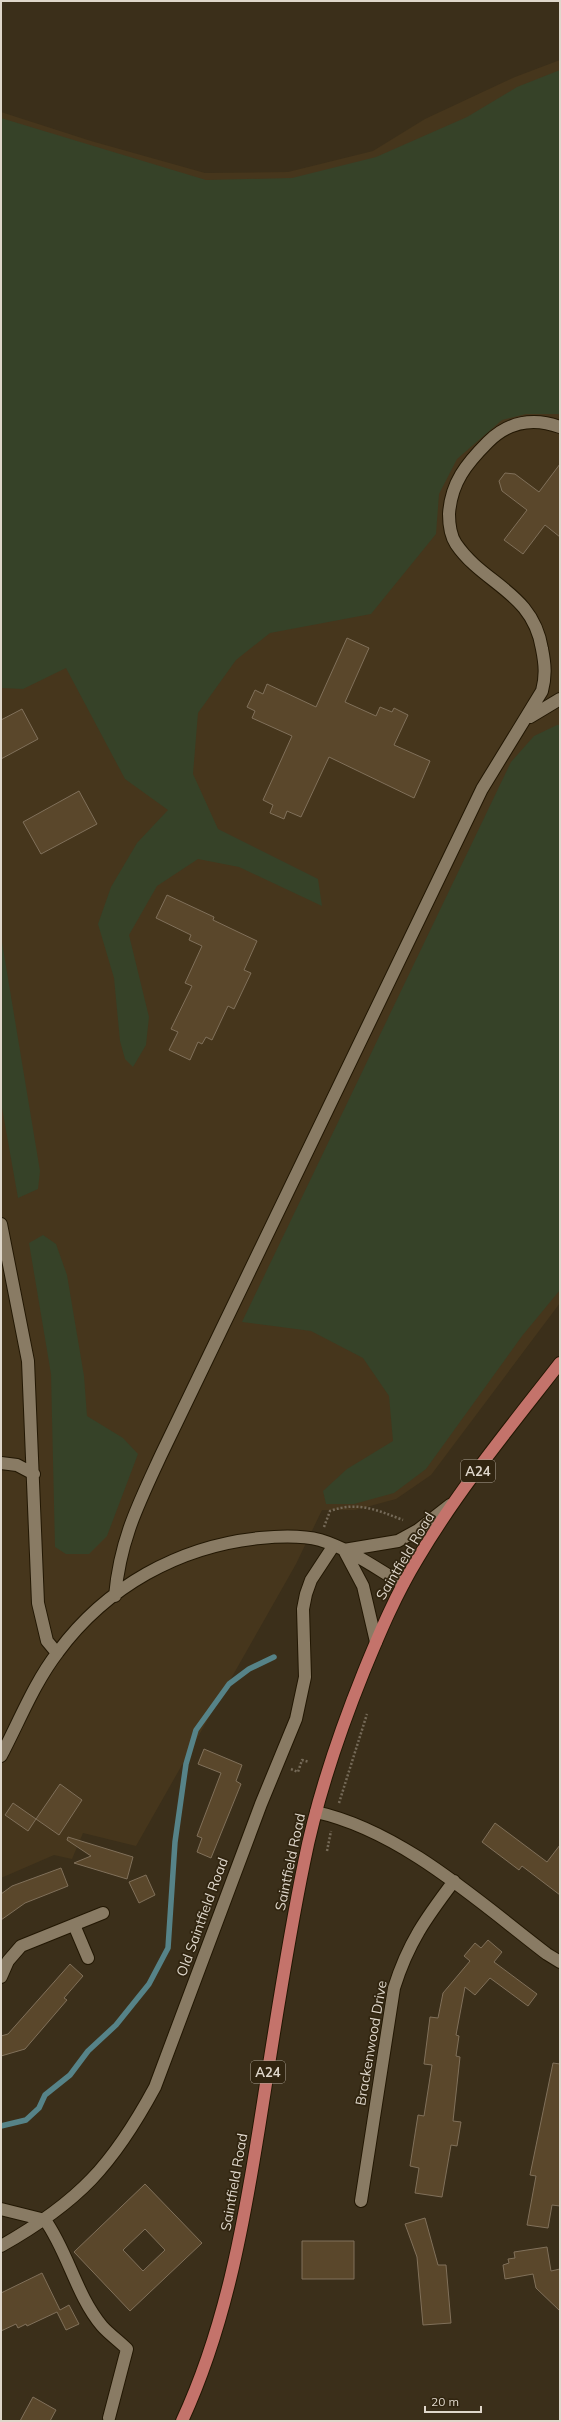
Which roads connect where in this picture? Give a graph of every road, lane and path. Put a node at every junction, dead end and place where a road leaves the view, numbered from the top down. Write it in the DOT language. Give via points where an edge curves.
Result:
graph roads {
  1 [pos="560,427"];
  2 [pos="560,699"];
  3 [pos="520,726"];
  4 [pos="1,1224"];
  5 [pos="560,1364"];
  6 [pos="1,1463"];
  7 [pos="34,1474"];
  8 [pos="457,1500"];
  9 [pos="404,1520"];
  10 [pos="319,1540"];
  11 [pos="339,1548"];
  12 [pos="403,1584"];
  13 [pos="115,1596"];
  14 [pos="376,1642"];
  15 [pos="57,1653"];
  16 [pos="367,1714"];
  17 [pos="1,1756"];
  18 [pos="302,1760"];
  19 [pos="309,1762"];
  20 [pos="316,1812"];
  21 [pos="335,1816"];
  22 [pos="327,1851"];
  23 [pos="454,1881"];
  24 [pos="103,1913"];
  25 [pos="74,1925"];
  26 [pos="88,1958"];
  27 [pos="560,1962"];
  28 [pos="1,1977"];
  29 [pos="361,2201"];
  30 [pos="1,2209"];
  31 [pos="45,2220"];
  32 [pos="1,2246"];
  33 [pos="110,2418"];
  34 [pos="182,2421"];
  1 -- 3 [label="street" via="535,421 505,429 492,438 463,468 450,500 450,532 456,543 477,566 517,598 538,629 546,677 534,708"];
  2 -- 3 [label="street" via="539,710"];
  3 -- 13 [label="street" via="482,789 161,1455 128,1528 118,1566"];
  4 -- 7 [label="street" via="28,1361"];
  5 -- 8 [label="highway, Saintfield Road / A24"];
  6 -- 7 [label="street" via="17,1465"];
  7 -- 15 [label="street" via="38,1603 47,1641"];
  8 -- 11 [label="street" via="418,1530 398,1541"];
  8 -- 12 [label="highway, Saintfield Road / A24"];
  9 -- 10 [label="path" via="373,1508 345,1506 330,1511"];
  10 -- 11 [label="street"];
  10 -- 13 [label="street" via="278,1536 245,1540 191,1552 158,1566"];
  11 -- 12 [label="street"];
  11 -- 14 [label="street" via="363,1586"];
  11 -- 31 [label="street, Old Saintfield Road" via="311,1580 306,1594 303,1609 305,1677 296,1719 261,1804 155,2087 133,2128 111,2159 80,2192"];
  12 -- 14 [label="highway, Saintfield Road / A24"];
  13 -- 15 [label="street" via="100,1607"];
  14 -- 20 [label="highway, Saintfield Road / A24" via="345,1719"];
  15 -- 17 [label="street"];
  16 -- 21 [label="path"];
  18 -- 19 [label="path"];
  20 -- 21 [label="street"];
  20 -- 34 [label="highway, Saintfield Road / A24" via="290,1933 247,2206 231,2279 210,2351"];
  21 -- 22 [label="path"];
  21 -- 23 [label="street" via="406,1850"];
  23 -- 27 [label="street"];
  23 -- 29 [label="street, Brackenwood Drive" via="415,1934 394,1988"];
  24 -- 25 [label="street"];
  25 -- 26 [label="street"];
  25 -- 28 [label="street" via="21,1946 8,1961"];
  30 -- 31 [label="street"];
  31 -- 32 [label="street, Old Saintfield Road"];
  31 -- 33 [label="street" via="56,2236 88,2304 102,2326 127,2349"];
}
